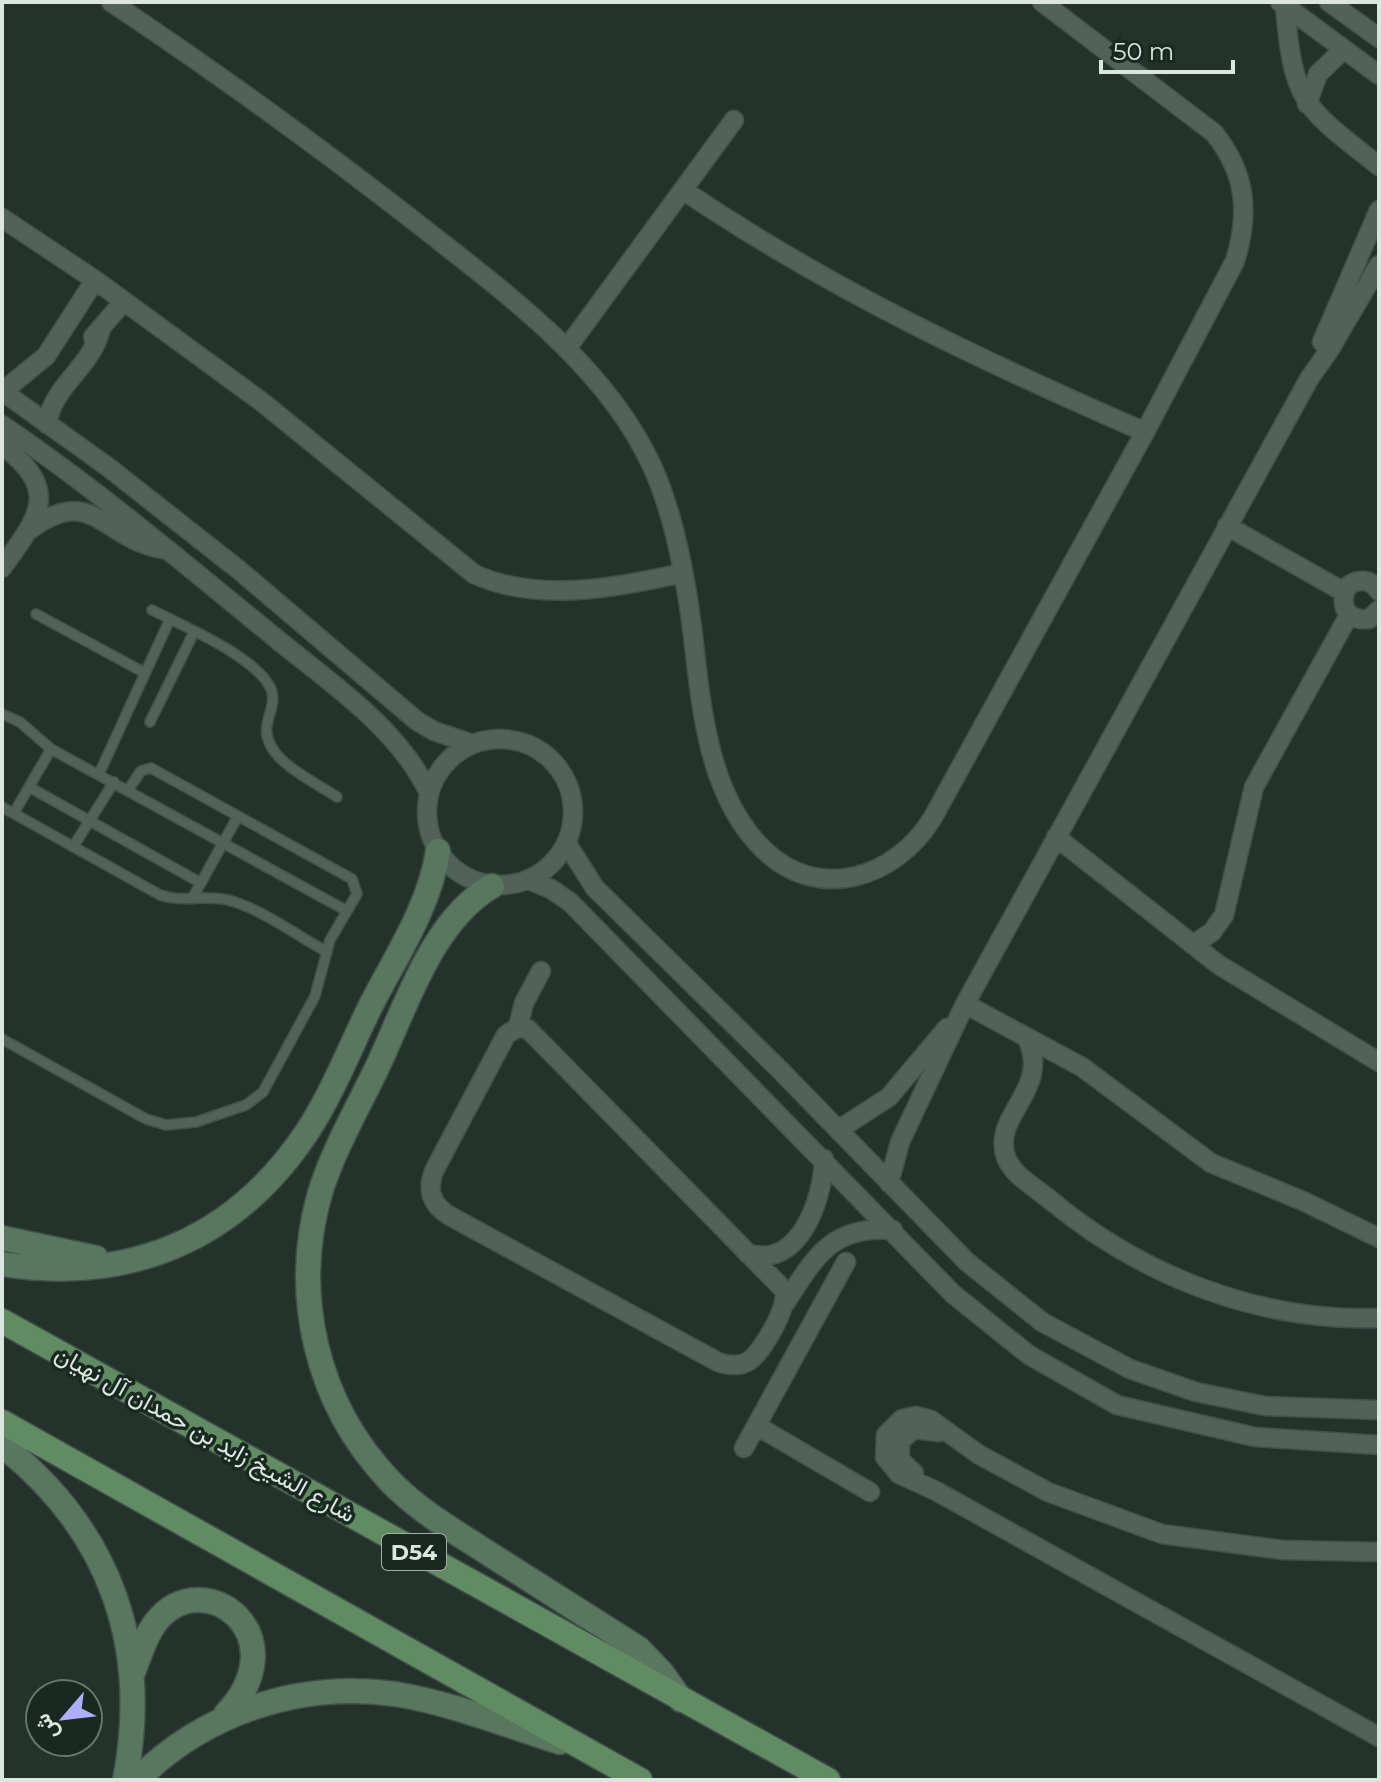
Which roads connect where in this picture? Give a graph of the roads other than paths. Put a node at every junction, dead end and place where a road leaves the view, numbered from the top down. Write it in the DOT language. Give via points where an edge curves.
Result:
graph roads {
  1 [pos="111,2"];
  2 [pos="1042,2"];
  3 [pos="1329,2"];
  4 [pos="1283,4"];
  5 [pos="1379,38"];
  6 [pos="1343,50"];
  7 [pos="1379,75"];
  8 [pos="1307,104"];
  9 [pos="734,120"];
  10 [pos="1379,166"];
  11 [pos="683,190"];
  12 [pos="1379,210"];
  13 [pos="2,218"];
  14 [pos="1379,265"];
  15 [pos="95,280"];
  16 [pos="124,301"];
  17 [pos="71,314"];
  18 [pos="100,332"];
  19 [pos="567,348"];
  20 [pos="1309,379"];
  21 [pos="3,391"];
  22 [pos="47,424"];
  23 [pos="2,425"];
  24 [pos="1145,432"];
  25 [pos="2,445"];
  26 [pos="1227,526"];
  27 [pos="28,531"];
  28 [pos="168,550"];
  29 [pos="2,568"];
  30 [pos="682,573"];
  31 [pos="1377,583"];
  32 [pos="1344,592"];
  33 [pos="152,610"];
  34 [pos="36,614"];
  35 [pos="1378,614"];
  36 [pos="1349,615"];
  37 [pos="170,619"];
  38 [pos="194,632"];
  39 [pos="145,673"];
  40 [pos="2,714"];
  41 [pos="150,722"];
  42 [pos="472,744"];
  43 [pos="51,749"];
  44 [pos="99,774"];
  45 [pos="114,782"];
  46 [pos="29,787"];
  47 [pos="128,790"];
  48 [pos="429,793"];
  49 [pos="337,797"];
  50 [pos="2,807"];
  51 [pos="14,813"];
  52 [pos="238,816"];
  53 [pos="89,821"];
  54 [pos="1056,837"];
  55 [pos="223,842"];
  56 [pos="567,844"];
  57 [pos="73,847"];
  58 [pos="438,851"];
  59 [pos="529,880"];
  60 [pos="201,883"];
  61 [pos="492,886"];
  62 [pos="192,899"];
  63 [pos="347,911"];
  64 [pos="1193,945"];
  65 [pos="327,952"];
  66 [pos="541,971"];
  67 [pos="965,1004"];
  68 [pos="518,1027"];
  69 [pos="1027,1038"];
  70 [pos="2,1039"];
  71 [pos="1379,1062"];
  72 [pos="838,1130"];
  73 [pos="824,1159"];
  74 [pos="889,1183"];
  75 [pos="893,1230"];
  76 [pos="2,1238"];
  77 [pos="1379,1238"];
  78 [pos="747,1253"];
  79 [pos="776,1255"];
  80 [pos="130,1262"];
  81 [pos="846,1262"];
  82 [pos="2,1264"];
  83 [pos="803,1276"];
  84 [pos="833,1290"];
  85 [pos="786,1302"];
  86 [pos="1379,1318"];
  87 [pos="2,1321"];
  88 [pos="1379,1410"];
  89 [pos="2,1422"];
  90 [pos="757,1426"];
  91 [pos="2,1445"];
  92 [pos="1379,1445"];
  93 [pos="744,1448"];
  94 [pos="870,1492"];
  95 [pos="1379,1552"];
  96 [pos="132,1676"];
  97 [pos="681,1700"];
  98 [pos="222,1719"];
  99 [pos="1379,1737"];
  100 [pos="585,1749"];
  101 [pos="125,1780"];
  102 [pos="137,1780"];
  103 [pos="640,1780"];
  104 [pos="828,1780"];
  1 -- 19 [label="street" via="339,163"];
  2 -- 24 [label="street" via="1214,133 1241,182 1244,227 1235,261"];
  3 -- 5 [label="street"];
  4 -- 6 [label="street"];
  4 -- 8 [label="street" via="1295,80"];
  6 -- 7 [label="street"];
  6 -- 8 [label="street" via="1318,74"];
  8 -- 10 [label="street"];
  9 -- 11 [label="street"];
  11 -- 19 [label="street"];
  11 -- 24 [label="street" via="894,318"];
  12 -- 20 [label="street"];
  13 -- 15 [label="street"];
  14 -- 20 [label="street"];
  15 -- 16 [label="street"];
  15 -- 17 [label="street"];
  16 -- 18 [label="street"];
  16 -- 30 [label="street" via="262,402 474,574 504,585 553,589 618,585"];
  17 -- 18 [label="street"];
  17 -- 21 [label="street" via="44,359"];
  18 -- 22 [label="street" via="92,354 52,404"];
  19 -- 30 [label="street" via="617,410 651,464"];
  20 -- 26 [label="street"];
  21 -- 22 [label="street"];
  22 -- 42 [label="street" via="229,562 417,721"];
  23 -- 28 [label="street"];
  24 -- 30 [label="street" via="924,832 903,855 862,877 841,880 800,873 765,851 740,817 701,715"];
  25 -- 27 [label="street" via="28,466 39,485"];
  26 -- 32 [label="street"];
  26 -- 54 [label="street"];
  27 -- 28 [label="street" via="60,512 75,510 132,540"];
  27 -- 29 [label="street"];
  28 -- 48 [label="street" via="387,732"];
  31 -- 32 [label="street" via="1360,581"];
  32 -- 36 [label="street"];
  33 -- 37 [label="lane"];
  34 -- 39 [label="lane"];
  35 -- 36 [label="street" via="1362,620"];
  36 -- 64 [label="street" via="1254,787 1224,915"];
  37 -- 38 [label="lane"];
  37 -- 39 [label="lane"];
  38 -- 41 [label="lane"];
  38 -- 49 [label="lane" via="232,651 267,683 273,696 266,729 272,749"];
  39 -- 44 [label="lane"];
  40 -- 43 [label="lane"];
  42 -- 48 [label="street" via="440,769"];
  42 -- 56 [label="street" via="519,741 558,767 574,813"];
  43 -- 44 [label="lane"];
  43 -- 46 [label="lane"];
  44 -- 45 [label="lane"];
  45 -- 47 [label="lane"];
  45 -- 53 [label="lane"];
  46 -- 51 [label="lane"];
  46 -- 53 [label="lane"];
  47 -- 52 [label="lane" via="141,771 151,768"];
  47 -- 55 [label="lane"];
  48 -- 58 [label="street" via="428,823"];
  50 -- 51 [label="lane"];
  51 -- 57 [label="lane"];
  52 -- 55 [label="lane"];
  52 -- 63 [label="lane" via="352,879 357,894"];
  53 -- 57 [label="lane"];
  53 -- 60 [label="lane"];
  54 -- 64 [label="street"];
  54 -- 67 [label="street"];
  55 -- 60 [label="lane"];
  55 -- 63 [label="lane"];
  56 -- 59 [label="street" via="551,866"];
  56 -- 72 [label="street" via="595,888"];
  57 -- 62 [label="lane" via="160,895"];
  58 -- 61 [label="street" via="467,878"];
  58 -- 80 [label="street" via="427,894 309,1129 283,1167 214,1227"];
  59 -- 61 [label="street"];
  59 -- 73 [label="street" via="570,902"];
  60 -- 62 [label="lane"];
  61 -- 97 [label="street" via="468,902 441,936 333,1158 308,1259 312,1328 332,1395 354,1435 390,1481 444,1524 639,1649"];
  62 -- 65 [label="lane" via="239,904"];
  63 -- 65 [label="lane"];
  64 -- 71 [label="street" via="1247,984"];
  65 -- 70 [label="lane" via="319,986 263,1092 246,1105 196,1122 166,1125 146,1119"];
  66 -- 68 [label="street"];
  67 -- 69 [label="street"];
  67 -- 72 [label="street" via="889,1097"];
  67 -- 74 [label="street" via="900,1142"];
  68 -- 78 [label="street" via="528,1029"];
  68 -- 85 [label="street" via="506,1035 431,1177 431,1196 442,1211 726,1365 752,1358"];
  69 -- 77 [label="street" via="1099,1079 1211,1163"];
  69 -- 86 [label="street" via="1033,1079 1005,1132 1005,1156 1014,1170 1066,1213 1135,1260 1212,1292 1293,1311"];
  72 -- 74 [label="street"];
  73 -- 75 [label="street"];
  73 -- 79 [label="street" via="818,1201 793,1244"];
  74 -- 88 [label="street" via="1007,1297 1109,1359 1163,1382 1230,1400"];
  75 -- 83 [label="street" via="864,1230 837,1239"];
  75 -- 92 [label="street" via="953,1294 1001,1335 1117,1405 1255,1437"];
  76 -- 80 [label="street"];
  78 -- 79 [label="street"];
  78 -- 85 [label="street" via="782,1288"];
  79 -- 83 [label="street" via="788,1273"];
  80 -- 82 [label="street" via="85,1270"];
  81 -- 84 [label="street"];
  83 -- 84 [label="street"];
  83 -- 85 [label="street"];
  84 -- 90 [label="street"];
  87 -- 97 [label="main road, شارع الشيخ زايد بن حمدان آل نهيان / D54"];
  89 -- 100 [label="main road"];
  90 -- 93 [label="street"];
  90 -- 94 [label="street"];
  91 -- 96 [label="street" via="45,1482 91,1543 122,1614"];
  95 -- 99 [label="street" via="1283,1550 1162,1534 1048,1492 931,1420 909,1417 895,1423 884,1442 893,1470"];
  96 -- 98 [label="street" via="147,1636 170,1609 188,1602 223,1606 238,1617 255,1649 245,1695"];
  96 -- 101 [label="street"];
  97 -- 104 [label="main road, شارع الشيخ زايد بن حمدان آل نهيان / D54"];
  98 -- 100 [label="street" via="289,1697 359,1691 429,1701"];
  98 -- 102 [label="street" via="178,1745"];
  100 -- 103 [label="main road"];
}
